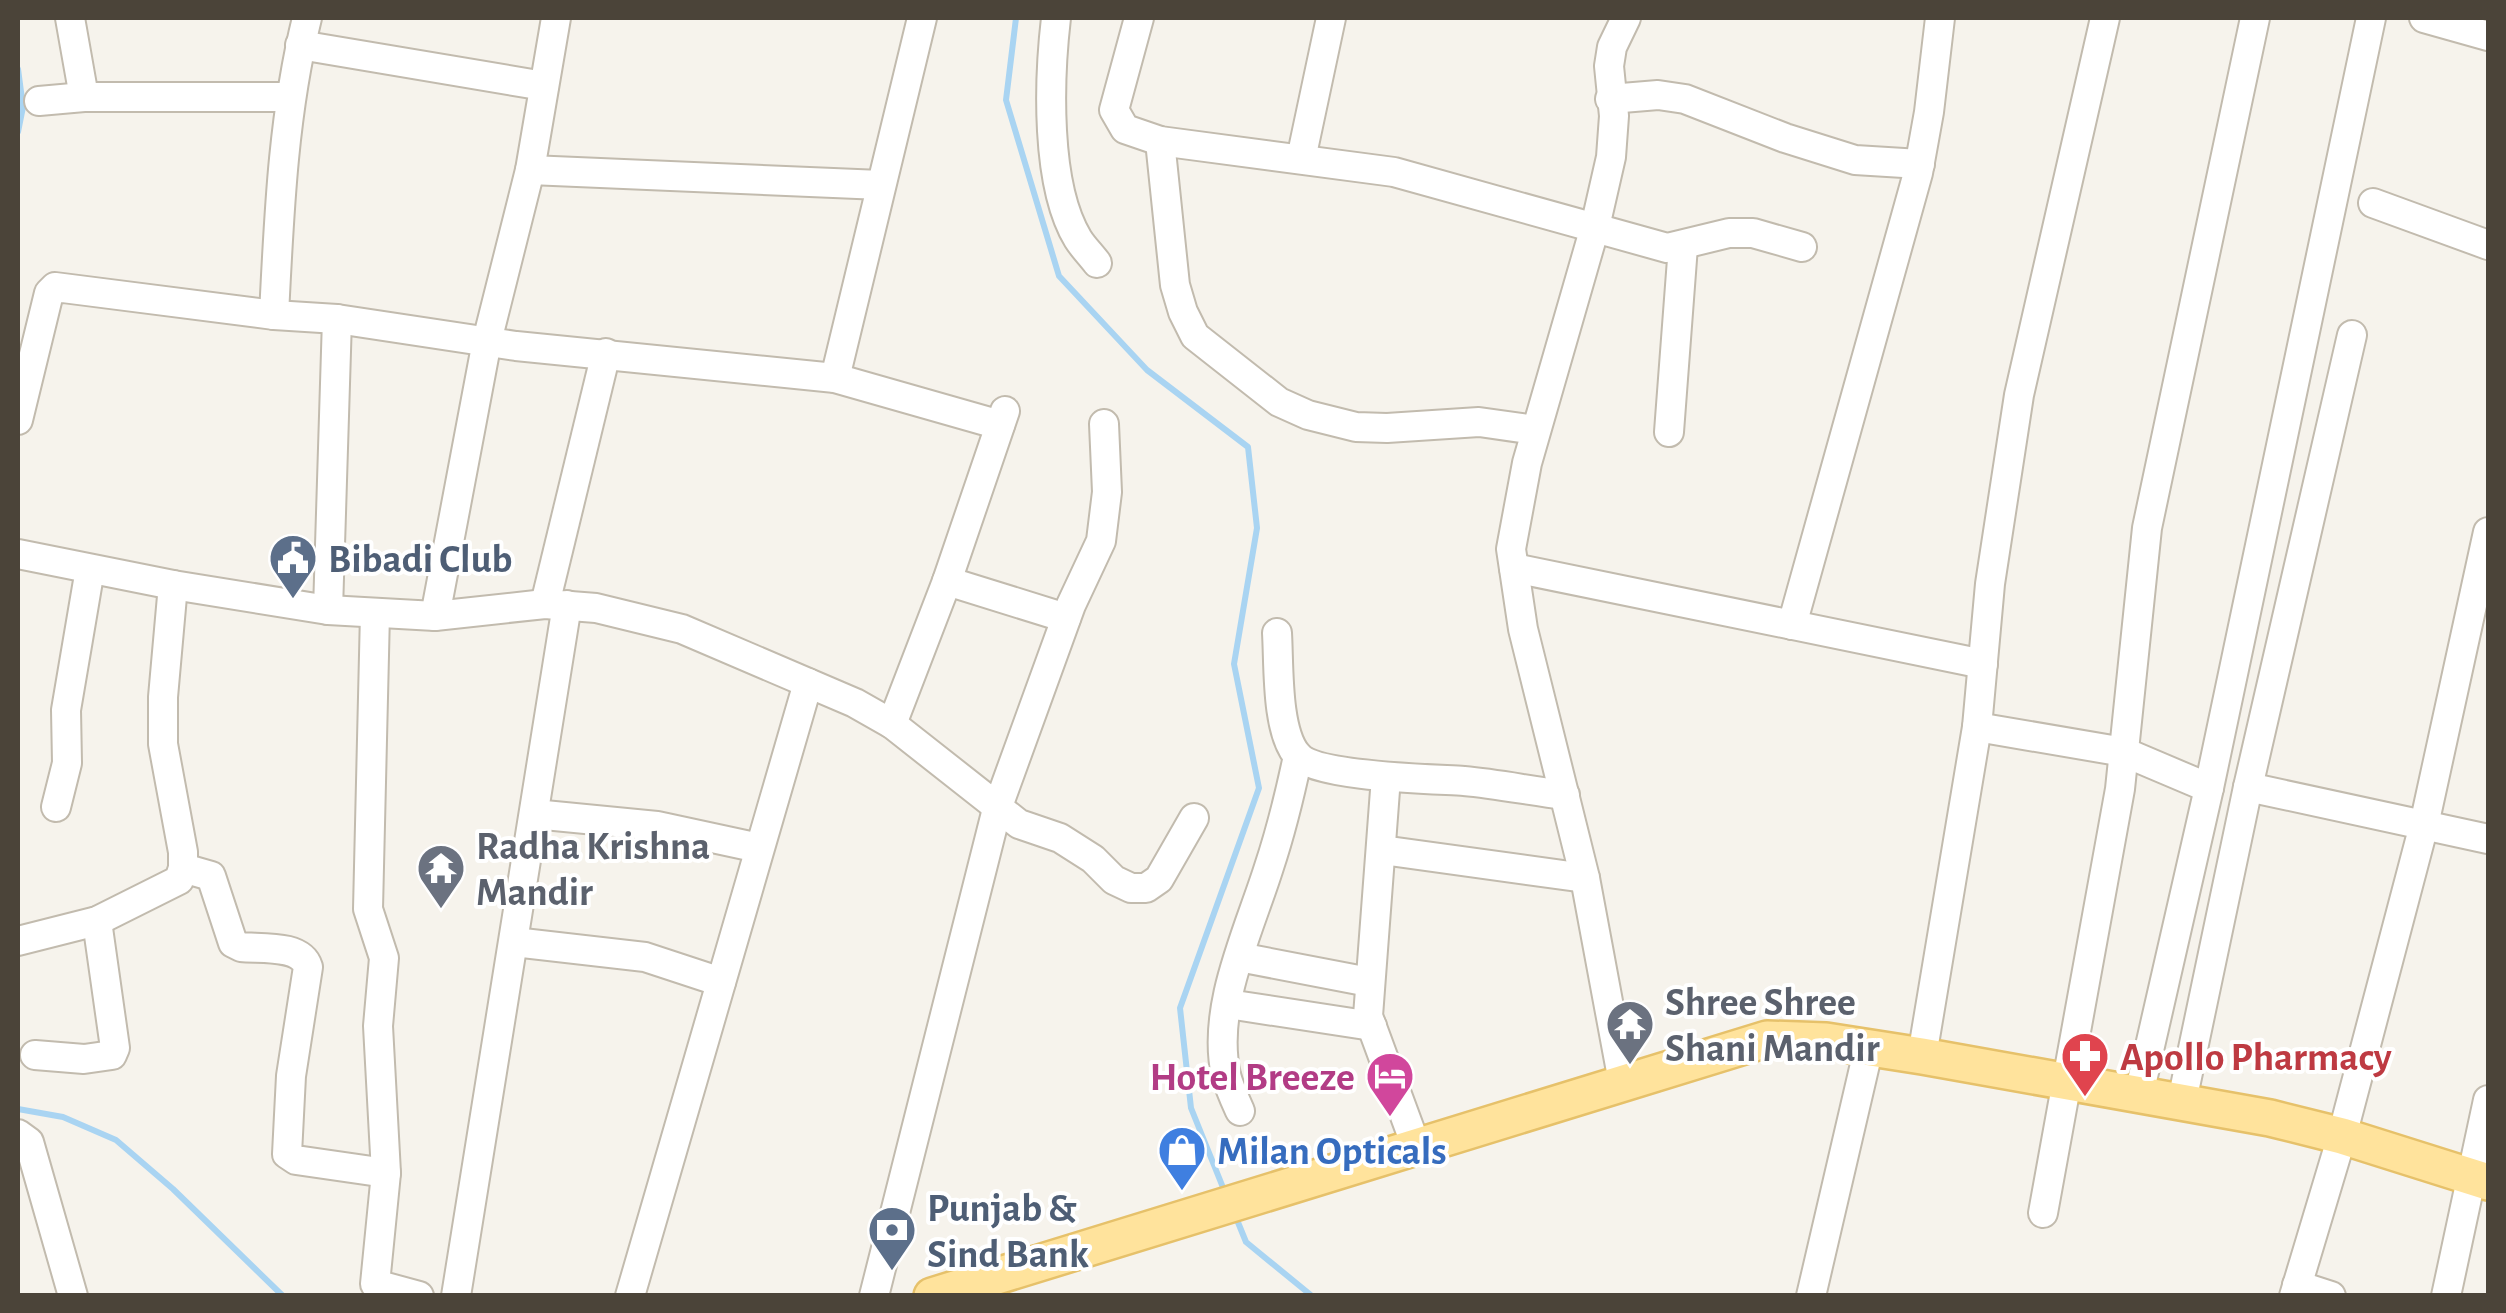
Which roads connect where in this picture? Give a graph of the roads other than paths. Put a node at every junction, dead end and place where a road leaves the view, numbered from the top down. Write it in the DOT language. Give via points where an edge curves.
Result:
graph roads {
  1 [pos="70,18"];
  2 [pos="307,18"];
  3 [pos="556,18"];
  4 [pos="922,18"];
  5 [pos="1056,18"];
  6 [pos="1139,18"];
  7 [pos="1331,18"];
  8 [pos="2104,18"];
  9 [pos="2255,18"];
  10 [pos="2371,18"];
  11 [pos="2424,18"];
  12 [pos="1934,19"];
  13 [pos="1614,21"];
  14 [pos="2488,36"];
  15 [pos="300,46"];
  16 [pos="544,86"];
  17 [pos="84,97"];
  18 [pos="290,97"];
  19 [pos="1610,98"];
  20 [pos="39,101"];
  21 [pos="1160,141"];
  22 [pos="1301,159"];
  23 [pos="1920,164"];
  24 [pos="530,170"];
  25 [pos="881,185"];
  26 [pos="2373,203"];
  27 [pos="1594,227"];
  28 [pos="1683,246"];
  29 [pos="1802,246"];
  30 [pos="2488,246"];
  31 [pos="1097,263"];
  32 [pos="274,315"];
  33 [pos="338,319"];
  34 [pos="2352,336"];
  35 [pos="487,341"];
  36 [pos="606,354"];
  37 [pos="835,378"];
  38 [pos="18,420"];
  39 [pos="1104,424"];
  40 [pos="1535,430"];
  41 [pos="1669,432"];
  42 [pos="2488,532"];
  43 [pos="18,554"];
  44 [pos="90,568"];
  45 [pos="1514,568"];
  46 [pos="947,581"];
  47 [pos="173,585"];
  48 [pos="556,604"];
  49 [pos="328,610"];
  50 [pos="375,613"];
  51 [pos="435,616"];
  52 [pos="1066,618"];
  53 [pos="1792,625"];
  54 [pos="1277,634"];
  55 [pos="1982,664"];
  56 [pos="808,683"];
  57 [pos="892,724"];
  58 [pos="1977,727"];
  59 [pos="2124,752"];
  60 [pos="1298,756"];
  61 [pos="1386,777"];
  62 [pos="2248,787"];
  63 [pos="2208,788"];
  64 [pos="1564,795"];
  65 [pos="56,807"];
  66 [pos="997,809"];
  67 [pos="534,814"];
  68 [pos="1194,818"];
  69 [pos="2424,825"];
  70 [pos="2488,839"];
  71 [pos="760,848"];
  72 [pos="1382,850"];
  73 [pos="184,868"];
  74 [pos="1585,878"];
  75 [pos="98,922"];
  76 [pos="18,941"];
  77 [pos="514,942"];
  78 [pos="1239,957"];
  79 [pos="721,982"];
  80 [pos="1369,982"];
  81 [pos="1228,1004"];
  82 [pos="1372,1026"];
  83 [pos="1869,1048"];
  84 [pos="35,1055"];
  85 [pos="1922,1056"];
  86 [pos="2068,1081"];
  87 [pos="1623,1082"];
  88 [pos="2139,1094"];
  89 [pos="2488,1100"];
  90 [pos="2182,1102"];
  91 [pos="1240,1111"];
  92 [pos="18,1134"];
  93 [pos="2342,1136"];
  94 [pos="1416,1146"];
  95 [pos="386,1173"];
  96 [pos="2481,1180"];
  97 [pos="2043,1213"];
  98 [pos="2295,1290"];
  99 [pos="72,1296"];
  100 [pos="419,1296"];
  101 [pos="456,1296"];
  102 [pos="630,1296"];
  103 [pos="874,1296"];
  104 [pos="932,1296"];
  105 [pos="1811,1296"];
  106 [pos="2331,1296"];
  107 [pos="2446,1296"];
  1 -- 17 [label="street"];
  2 -- 15 [label="street"];
  3 -- 16 [label="street"];
  4 -- 25 [label="street"];
  5 -- 31 [label="street" via="1054,150 1076,237"];
  6 -- 21 [label="street" via="1114,110 1125,129"];
  7 -- 22 [label="street"];
  8 -- 55 [label="street" via="2020,395"];
  9 -- 59 [label="street" via="2147,528"];
  10 -- 63 [label="street"];
  11 -- 14 [label="street"];
  12 -- 23 [label="street"];
  13 -- 19 [label="street"];
  15 -- 16 [label="street"];
  15 -- 18 [label="street"];
  16 -- 24 [label="street"];
  17 -- 18 [label="street"];
  17 -- 20 [label="street"];
  18 -- 32 [label="street"];
  19 -- 23 [label="street" via="1684,99 1855,160"];
  19 -- 27 [label="street" via="1612,157"];
  21 -- 22 [label="street"];
  21 -- 40 [label="street" via="1183,312 1195,336 1279,402 1356,426 1479,422"];
  22 -- 27 [label="street" via="1394,172"];
  23 -- 53 [label="street"];
  24 -- 25 [label="street"];
  24 -- 35 [label="street"];
  25 -- 37 [label="street"];
  26 -- 30 [label="street"];
  27 -- 28 [label="street" via="1667,248"];
  27 -- 40 [label="street"];
  28 -- 29 [label="street" via="1729,232"];
  28 -- 41 [label="street"];
  32 -- 33 [label="street"];
  32 -- 38 [label="street" via="56,288 49,293"];
  33 -- 35 [label="street"];
  33 -- 49 [label="street"];
  34 -- 62 [label="street"];
  35 -- 36 [label="street"];
  35 -- 51 [label="street"];
  36 -- 37 [label="street"];
  36 -- 48 [label="street"];
  37 -- 46 [label="street" via="1002,418"];
  39 -- 52 [label="street" via="1101,541"];
  40 -- 45 [label="street" via="1511,549"];
  42 -- 69 [label="street"];
  43 -- 44 [label="street"];
  44 -- 47 [label="street"];
  44 -- 65 [label="street"];
  45 -- 53 [label="street"];
  45 -- 64 [label="street"];
  46 -- 52 [label="street"];
  46 -- 57 [label="street"];
  47 -- 49 [label="street"];
  47 -- 73 [label="street" via="163,744"];
  48 -- 51 [label="street"];
  48 -- 56 [label="street" via="682,629"];
  48 -- 67 [label="street"];
  49 -- 50 [label="street"];
  50 -- 51 [label="street"];
  50 -- 95 [label="street" via="368,908 384,958 378,1026"];
  52 -- 66 [label="street"];
  53 -- 55 [label="street"];
  54 -- 60 [label="street" via="1281,707"];
  55 -- 58 [label="street"];
  56 -- 57 [label="street"];
  56 -- 71 [label="street"];
  57 -- 66 [label="street"];
  58 -- 59 [label="street"];
  58 -- 85 [label="street"];
  59 -- 63 [label="street"];
  59 -- 86 [label="street"];
  60 -- 61 [label="street"];
  60 -- 78 [label="street"];
  61 -- 64 [label="street"];
  61 -- 72 [label="street"];
  62 -- 69 [label="street"];
  62 -- 90 [label="street"];
  63 -- 88 [label="street"];
  64 -- 74 [label="street"];
  66 -- 68 [label="street" via="1060,838 1131,888 1159,879"];
  66 -- 103 [label="street"];
  67 -- 71 [label="street" via="657,826"];
  67 -- 77 [label="street"];
  69 -- 70 [label="street"];
  69 -- 93 [label="street"];
  71 -- 79 [label="street"];
  72 -- 74 [label="street"];
  72 -- 80 [label="street"];
  73 -- 75 [label="street" via="179,880"];
  73 -- 95 [label="street" via="210,876 233,943 305,958 287,1154"];
  74 -- 87 [label="street"];
  75 -- 76 [label="street"];
  75 -- 84 [label="street" via="112,1054"];
  77 -- 79 [label="street" via="645,957"];
  77 -- 101 [label="street"];
  78 -- 80 [label="street"];
  78 -- 81 [label="street"];
  79 -- 102 [label="street"];
  80 -- 82 [label="street"];
  81 -- 82 [label="street"];
  81 -- 91 [label="street" via="1226,1076"];
  82 -- 94 [label="street"];
  83 -- 85 [label="main road"];
  83 -- 87 [label="main road" via="1767,1040"];
  83 -- 105 [label="street"];
  85 -- 86 [label="main road"];
  86 -- 88 [label="main road"];
  86 -- 97 [label="street"];
  87 -- 94 [label="main road"];
  88 -- 90 [label="main road"];
  89 -- 96 [label="street"];
  90 -- 93 [label="main road"];
  92 -- 99 [label="street" via="29,1142"];
  93 -- 96 [label="main road"];
  93 -- 98 [label="street"];
  94 -- 104 [label="main road"];
  95 -- 100 [label="street" via="375,1284"];
  96 -- 107 [label="street"];
  98 -- 106 [label="street"];
}
